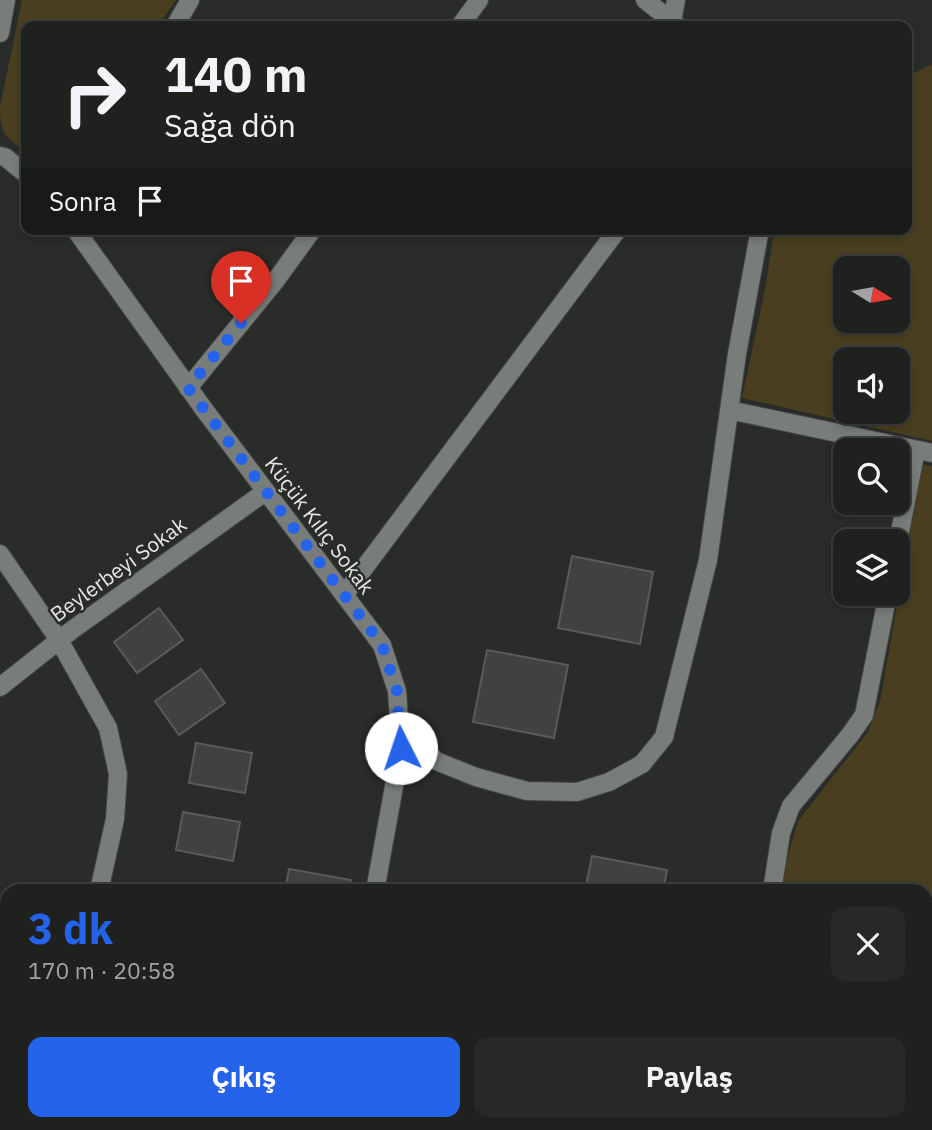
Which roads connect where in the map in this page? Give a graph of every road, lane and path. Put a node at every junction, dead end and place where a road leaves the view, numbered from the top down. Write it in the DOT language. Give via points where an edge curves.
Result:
graph roads {
  1 [pos="6,0"];
  2 [pos="190,0"];
  3 [pos="479,0"];
  4 [pos="645,0"];
  5 [pos="676,0"];
  6 [pos="178,21"];
  7 [pos="464,21"];
  8 [pos="671,21"];
  9 [pos="675,21"];
  10 [pos="0,33"];
  11 [pos="0,156"];
  12 [pos="21,170"];
  13 [pos="79,235"];
  14 [pos="309,235"];
  15 [pos="613,235"];
  16 [pos="759,235"];
  17 [pos="188,388"];
  18 [pos="729,410"];
  19 [pos="924,451"];
  20 [pos="265,492"];
  21 [pos="902,529"];
  22 [pos="0,554"];
  23 [pos="344,594"];
  24 [pos="885,606"];
  25 [pos="59,640"];
  26 [pos="0,687"];
  27 [pos="399,721"];
  28 [pos="101,884"];
  29 [pos="376,884"];
  30 [pos="773,884"];
  1 -- 10 [label="street"];
  2 -- 6 [label="street"];
  3 -- 7 [label="street"];
  4 -- 8 [label="street"];
  5 -- 9 [label="street"];
  11 -- 12 [label="street"];
  13 -- 17 [label="street, Küçük Kılıç Sokak"];
  14 -- 17 [label="street"];
  15 -- 23 [label="street"];
  16 -- 18 [label="street"];
  17 -- 20 [label="street, Küçük Kılıç Sokak"];
  18 -- 19 [label="street"];
  18 -- 27 [label="street" via="709,560 664,737 642,764 577,792 527,791 476,778 436,761"];
  19 -- 21 [label="street"];
  20 -- 23 [label="street, Küçük Kılıç Sokak"];
  20 -- 25 [label="street, Beylerbeyi Sokak"];
  22 -- 25 [label="street"];
  23 -- 27 [label="street, Küçük Kılıç Sokak" via="382,645 397,691"];
  24 -- 30 [label="street" via="864,715 792,806 781,833"];
  25 -- 26 [label="street, Beylerbeyi Sokak"];
  25 -- 28 [label="street" via="108,728 117,774 115,819"];
  27 -- 29 [label="street, Küçük Kılıç Sokak" via="401,748"];
}
